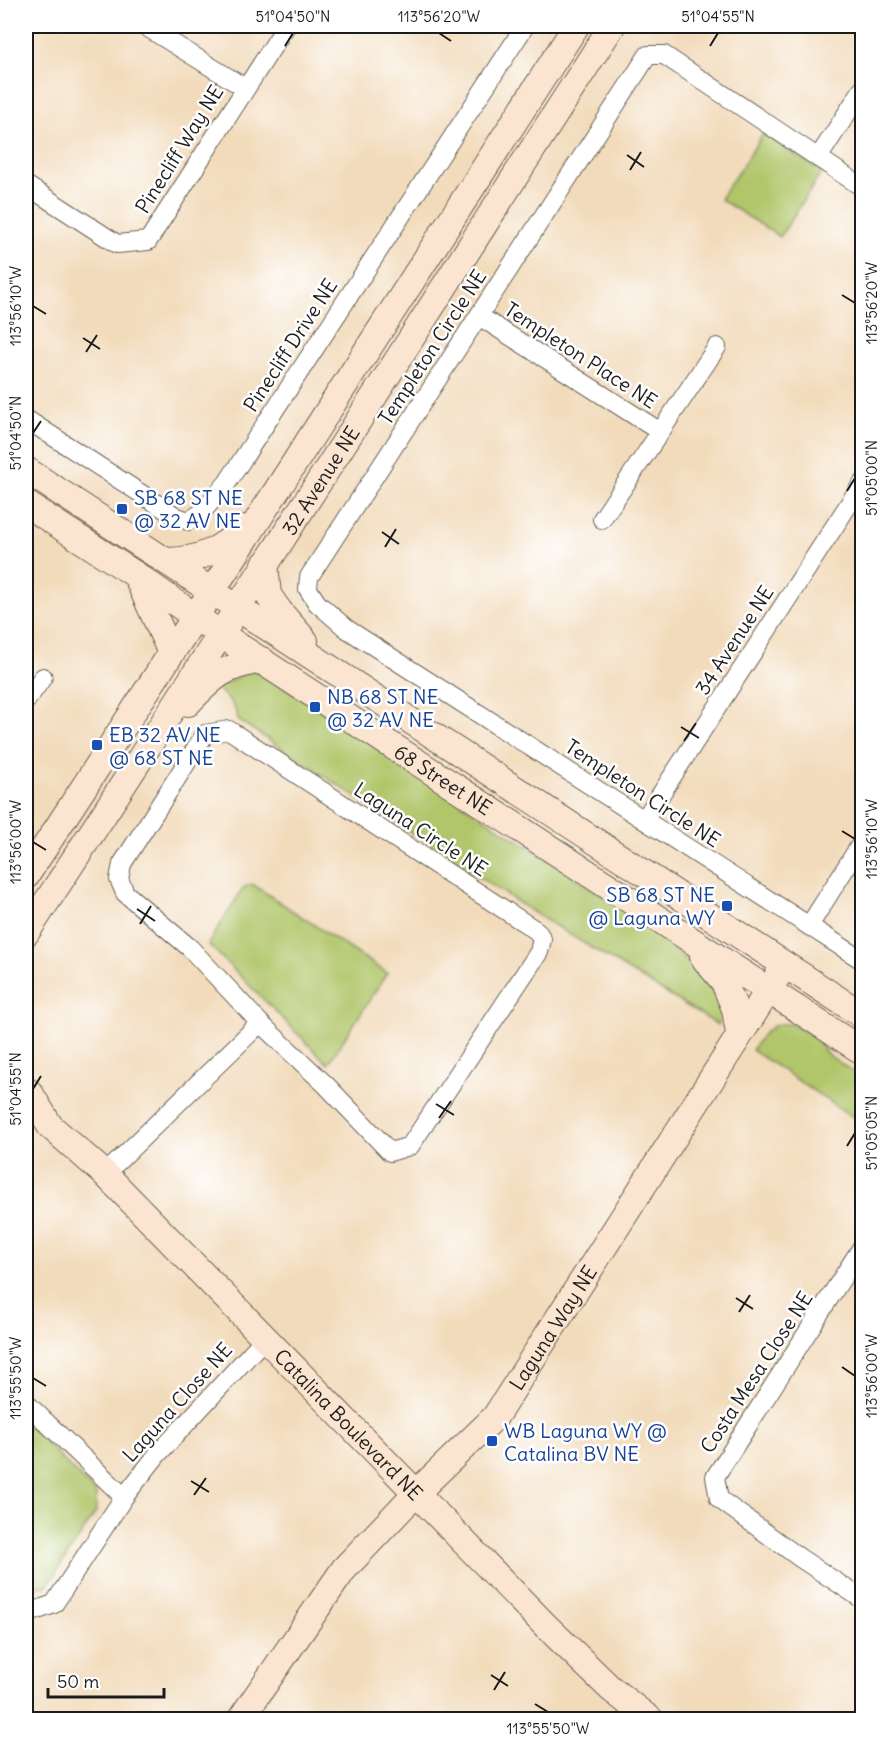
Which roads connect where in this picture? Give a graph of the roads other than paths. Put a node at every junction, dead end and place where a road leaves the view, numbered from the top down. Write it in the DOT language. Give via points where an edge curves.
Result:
graph roads {
  1 [pos="145,26"];
  2 [pos="286,26"];
  3 [pos="525,26"];
  4 [pos="576,26"];
  5 [pos="612,26"];
  6 [pos="245,88"];
  7 [pos="862,90"];
  8 [pos="818,158"];
  9 [pos="26,184"];
  10 [pos="862,187"];
  11 [pos="479,316"];
  12 [pos="717,347"];
  13 [pos="26,419"];
  14 [pos="659,431"];
  15 [pos="26,470"];
  16 [pos="862,484"];
  17 [pos="26,504"];
  18 [pos="261,514"];
  19 [pos="602,519"];
  20 [pos="167,561"];
  21 [pos="264,564"];
  22 [pos="136,575"];
  23 [pos="212,590"];
  24 [pos="238,607"];
  25 [pos="195,616"];
  26 [pos="220,634"];
  27 [pos="170,653"];
  28 [pos="262,660"];
  29 [pos="328,665"];
  30 [pos="43,677"];
  31 [pos="26,701"];
  32 [pos="151,743"];
  33 [pos="644,820"];
  34 [pos="862,842"];
  35 [pos="26,876"];
  36 [pos="809,926"];
  37 [pos="26,933"];
  38 [pos="689,939"];
  39 [pos="862,960"];
  40 [pos="785,964"];
  41 [pos="768,990"];
  42 [pos="862,1015"];
  43 [pos="260,1023"];
  44 [pos="739,1034"];
  45 [pos="862,1051"];
  46 [pos="26,1090"];
  47 [pos="26,1119"];
  48 [pos="50,1126"];
  49 [pos="105,1174"];
  50 [pos="862,1247"];
  51 [pos="266,1337"];
  52 [pos="26,1403"];
  53 [pos="416,1493"];
  54 [pos="124,1497"];
  55 [pos="862,1599"];
  56 [pos="26,1607"];
  57 [pos="240,1719"];
  58 [pos="651,1719"];
  1 -- 6 [label="street"];
  2 -- 6 [label="street, Pinecliff Way NE"];
  3 -- 13 [label="street, Pinecliff Drive NE" via="227,483 201,513 189,520 177,517"];
  4 -- 18 [label="main road, 32 Avenue NE"];
  5 -- 21 [label="main road, 32 Avenue NE"];
  6 -- 9 [label="street, Pinecliff Way NE" via="148,241 117,244"];
  7 -- 8 [label="street"];
  8 -- 10 [label="street, Templeton Circle NE"];
  8 -- 11 [label="street, Templeton Circle NE" via="664,55 648,55"];
  11 -- 14 [label="street, Templeton Place NE"];
  11 -- 33 [label="street, Templeton Circle NE" via="309,577 308,590 347,629"];
  12 -- 14 [label="street, Templeton Place NE"];
  14 -- 19 [label="street, Templeton Place NE"];
  15 -- 20 [label="main road, 68 Street NE"];
  16 -- 33 [label="street, 34 Avenue NE"];
  17 -- 22 [label="main road, 68 Street NE"];
  18 -- 20 [label="main road" via="228,542 201,558"];
  18 -- 23 [label="main road, 32 Avenue NE"];
  20 -- 23 [label="main road, 68 Street NE"];
  21 -- 24 [label="main road, 32 Avenue NE"];
  21 -- 29 [label="main road" via="268,595"];
  22 -- 25 [label="main road, 68 Street NE"];
  22 -- 27 [label="main road"];
  23 -- 24 [label="main road, 68 Street NE"];
  23 -- 25 [label="main road, 32 Avenue NE"];
  24 -- 26 [label="main road, 32 Avenue NE"];
  24 -- 29 [label="main road, 68 Street NE"];
  25 -- 26 [label="main road, 68 Street NE"];
  25 -- 27 [label="main road, 32 Avenue NE"];
  26 -- 28 [label="main road, 68 Street NE"];
  26 -- 32 [label="main road, 32 Avenue NE"];
  27 -- 35 [label="main road, 32 Avenue NE"];
  28 -- 32 [label="main road" via="222,672"];
  28 -- 38 [label="main road, 68 Street NE"];
  29 -- 40 [label="main road, 68 Street NE"];
  30 -- 31 [label="street"];
  32 -- 37 [label="main road, 32 Avenue NE"];
  33 -- 36 [label="street, Templeton Circle NE"];
  34 -- 36 [label="street"];
  36 -- 39 [label="street, Templeton Circle NE"];
  38 -- 41 [label="main road, 68 Street NE"];
  38 -- 44 [label="main road" via="724,982 735,1009"];
  40 -- 41 [label="main road, Laguna Way NE"];
  40 -- 42 [label="main road, 68 Street NE"];
  41 -- 44 [label="main road, Laguna Way NE"];
  41 -- 45 [label="main road, 68 Street NE"];
  43 -- 43 [label="street, Laguna Circle NE" via="390,1152 410,1146 539,952 542,939 537,931 229,730 205,734 122,864 119,879 125,893 190,948"];
  43 -- 49 [label="street"];
  44 -- 53 [label="main road, Laguna Way NE" via="495,1417"];
  46 -- 48 [label="main road, Catalina Boulevard NE"];
  47 -- 48 [label="main road, Catalina Boulevard NE"];
  48 -- 49 [label="main road, Catalina Boulevard NE"];
  49 -- 51 [label="main road, Catalina Boulevard NE"];
  50 -- 55 [label="street, Costa Mesa Close NE" via="715,1477 719,1499"];
  51 -- 53 [label="main road, Catalina Boulevard NE"];
  51 -- 54 [label="street, Laguna Close NE" via="190,1417"];
  52 -- 54 [label="street, Laguna Close NE"];
  53 -- 57 [label="main road, Laguna Way NE" via="344,1569"];
  53 -- 58 [label="main road, Catalina Boulevard NE" via="611,1689"];
  54 -- 56 [label="street, Laguna Close NE" via="54,1604 32,1612"];
}
